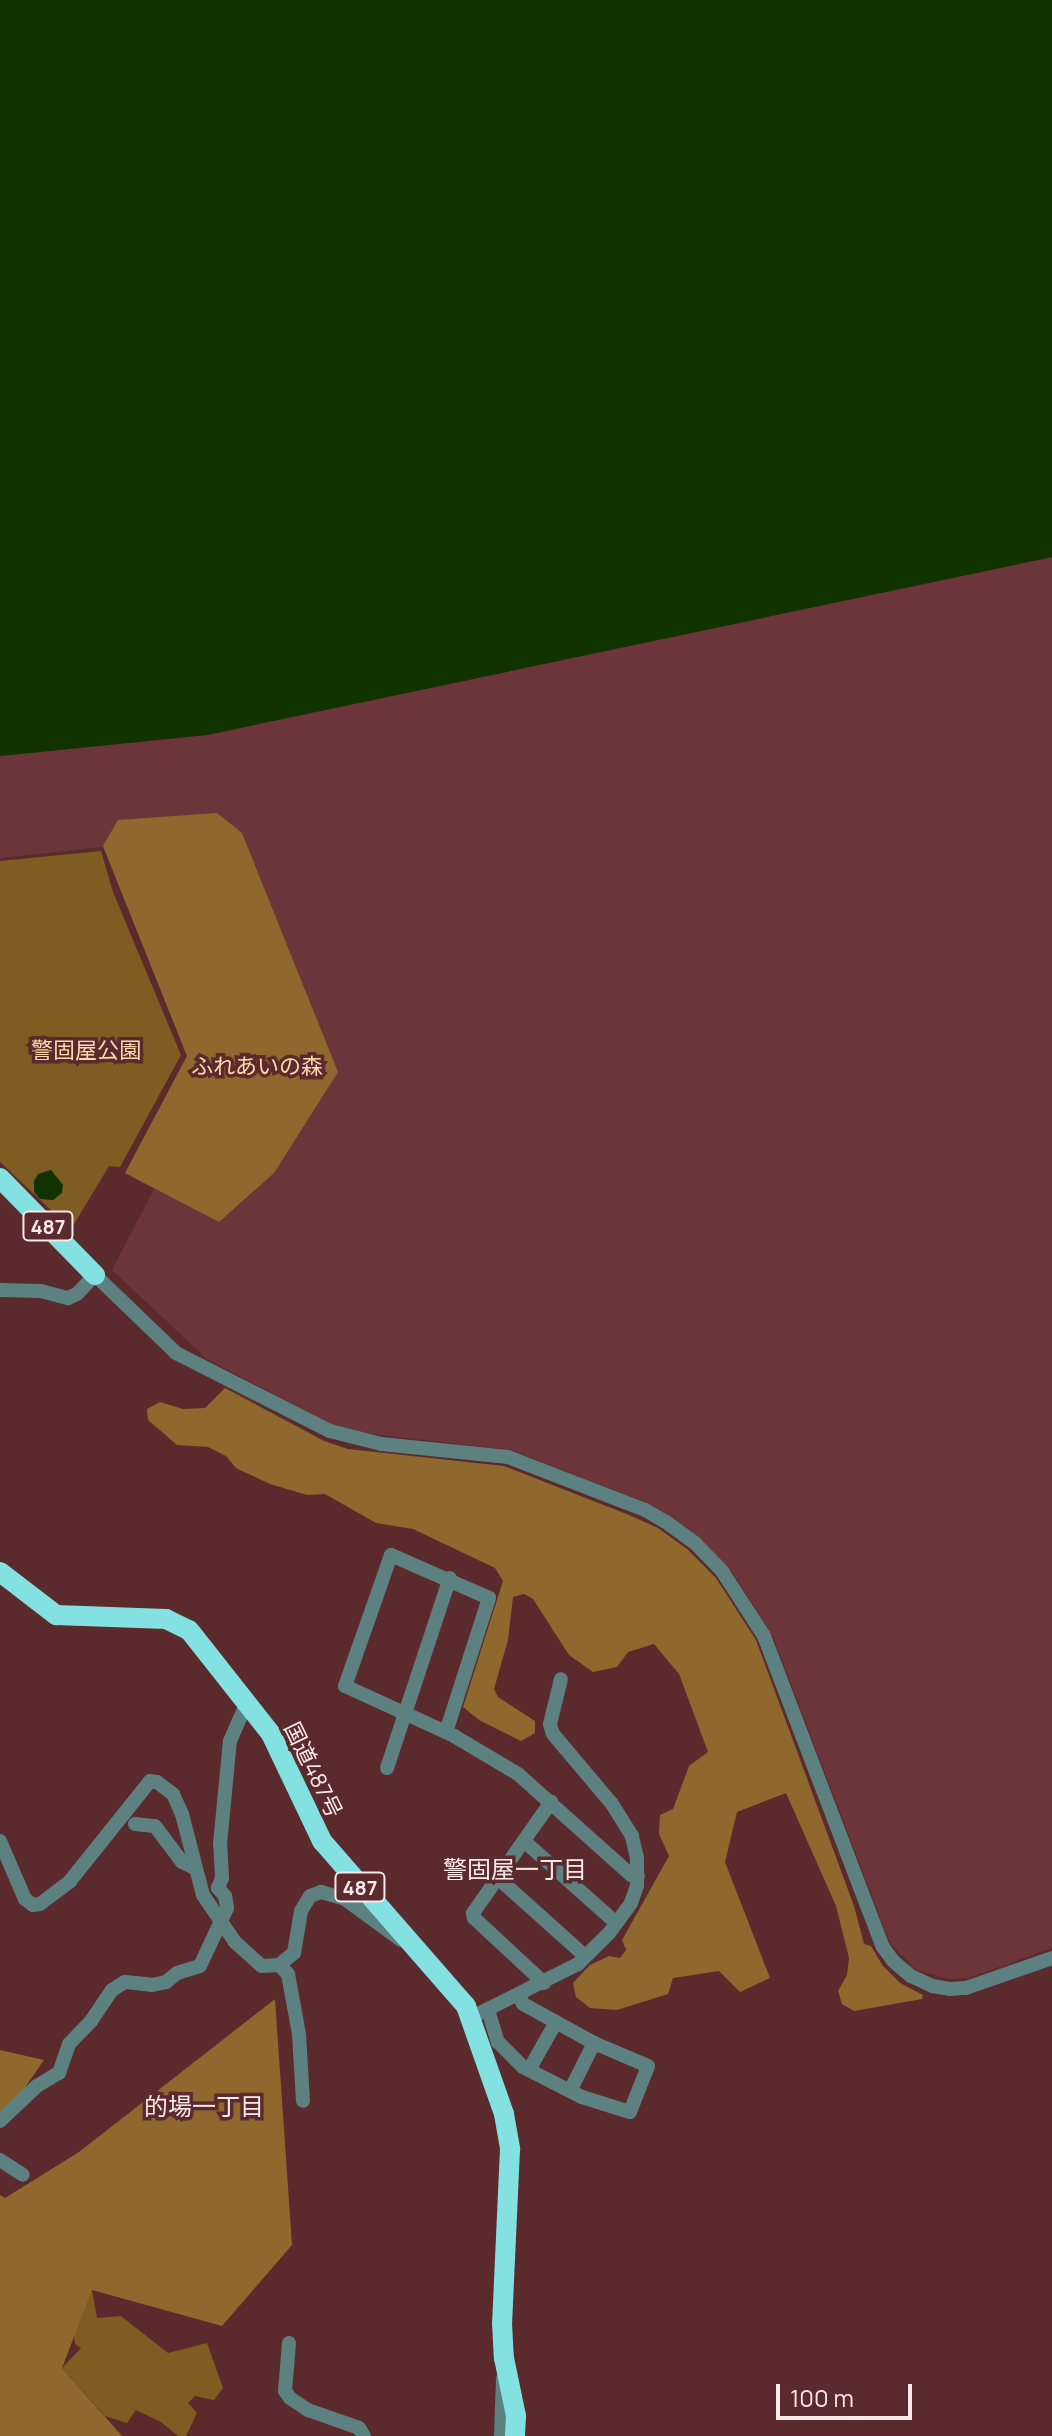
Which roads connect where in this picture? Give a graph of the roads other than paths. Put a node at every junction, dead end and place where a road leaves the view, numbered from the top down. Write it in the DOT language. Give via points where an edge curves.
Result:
graph roads {
  1 [pos="0,1178"];
  2 [pos="95,1275"];
  3 [pos="0,1290"];
  4 [pos="401,1556"];
  5 [pos="0,1572"];
  6 [pos="450,1578"];
  7 [pos="416,1677"];
  8 [pos="561,1679"];
  9 [pos="247,1702"];
  10 [pos="404,1712"];
  11 [pos="446,1732"];
  12 [pos="387,1768"];
  13 [pos="551,1802"];
  14 [pos="135,1824"];
  15 [pos="0,1841"];
  16 [pos="524,1841"];
  17 [pos="195,1868"];
  18 [pos="638,1876"];
  19 [pos="498,1878"];
  20 [pos="616,1923"];
  21 [pos="220,1924"];
  22 [pos="414,1948"];
  23 [pos="585,1956"];
  24 [pos="1052,1958"];
  25 [pos="279,1965"];
  26 [pos="544,1983"];
  27 [pos="519,1995"];
  28 [pos="480,2013"];
  29 [pos="556,2022"];
  30 [pos="594,2043"];
  31 [pos="529,2070"];
  32 [pos="570,2091"];
  33 [pos="303,2101"];
  34 [pos="0,2121"];
  35 [pos="0,2160"];
  36 [pos="23,2175"];
  37 [pos="289,2343"];
  38 [pos="504,2358"];
  39 [pos="364,2436"];
  40 [pos="501,2436"];
  41 [pos="515,2436"];
  1 -- 2 [label="highway, 487"];
  2 -- 3 [label="street" via="68,1298"];
  2 -- 24 [label="street" via="176,1353 330,1431 381,1444 508,1457 666,1522 722,1571 764,1636 883,1947 893,1961 911,1976 950,1989"];
  4 -- 6 [label="street"];
  4 -- 7 [label="street" via="405,1564 437,1580 438,1588 410,1672"];
  4 -- 10 [label="street" via="391,1555 345,1686"];
  5 -- 9 [label="highway, 国道487号 / 487" via="56,1615 177,1623 199,1640"];
  6 -- 7 [label="street"];
  6 -- 11 [label="street" via="489,1598"];
  7 -- 10 [label="street"];
  8 -- 18 [label="street" via="550,1724 553,1734 632,1836"];
  9 -- 21 [label="street" via="230,1741 218,1888 227,1908"];
  9 -- 22 [label="highway, 国道487号 / 487" via="271,1734 322,1841"];
  10 -- 11 [label="street"];
  10 -- 12 [label="street"];
  11 -- 13 [label="street" via="518,1774"];
  13 -- 16 [label="street"];
  13 -- 18 [label="street"];
  14 -- 17 [label="street" via="155,1826 182,1862"];
  15 -- 17 [label="street" via="25,1899 40,1904 70,1881 150,1781 173,1794"];
  16 -- 19 [label="street"];
  16 -- 20 [label="street"];
  17 -- 21 [label="street"];
  18 -- 20 [label="street" via="631,1903"];
  19 -- 23 [label="street"];
  19 -- 26 [label="street" via="474,1918"];
  20 -- 23 [label="street"];
  21 -- 25 [label="street" via="262,1966"];
  21 -- 34 [label="street" via="200,1966 166,1982 125,1982 112,1990 69,2044 59,2073"];
  22 -- 25 [label="street" via="345,1899 321,1892 303,1906 294,1953"];
  22 -- 28 [label="highway, 国道487号 / 487"];
  23 -- 26 [label="street"];
  25 -- 33 [label="street" via="288,1974 299,2034"];
  26 -- 27 [label="street"];
  27 -- 28 [label="street"];
  27 -- 29 [label="street" via="523,2004"];
  28 -- 31 [label="street" via="508,2056"];
  28 -- 38 [label="highway, 国道487号 / 487" via="510,2149"];
  29 -- 30 [label="street"];
  29 -- 31 [label="street"];
  30 -- 32 [label="street"];
  30 -- 32 [label="street" via="648,2066 630,2112"];
  31 -- 32 [label="street"];
  35 -- 36 [label="street"];
  37 -- 39 [label="street" via="285,2391 290,2398 359,2428"];
  38 -- 40 [label="street"];
  38 -- 41 [label="highway, 国道487号 / 487"];
}
